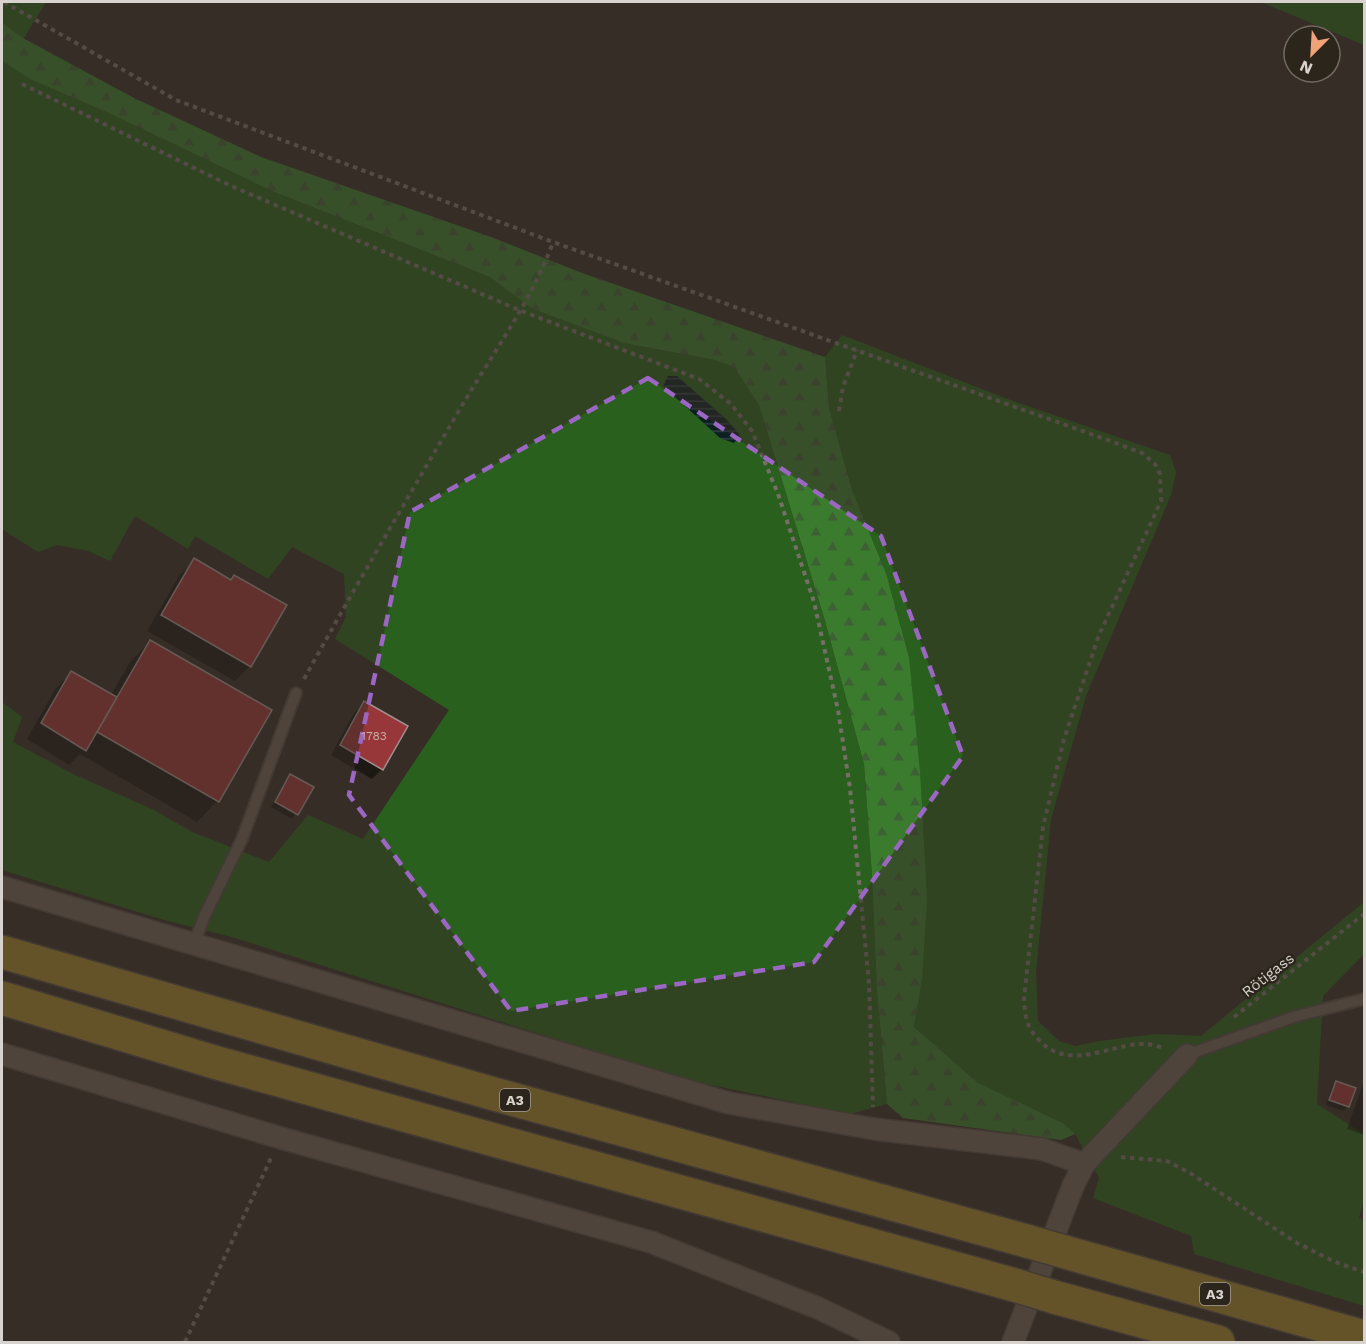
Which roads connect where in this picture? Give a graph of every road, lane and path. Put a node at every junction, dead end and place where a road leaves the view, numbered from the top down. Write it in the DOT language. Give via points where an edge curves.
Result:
graph roads {
  1 [pos="4,2"];
  2 [pos="22,84"];
  3 [pos="553,242"];
  4 [pos="519,310"];
  5 [pos="857,350"];
  6 [pos="839,411"];
  7 [pos="296,693"];
  8 [pos="2,887"];
  9 [pos="1365,914"];
  10 [pos="194,944"];
  11 [pos="2,952"];
  12 [pos="2,998"];
  13 [pos="1365,999"];
  14 [pos="1233,1019"];
  15 [pos="2,1054"];
  16 [pos="1187,1055"];
  17 [pos="874,1129"];
  18 [pos="281,1138"];
  19 [pos="1087,1160"];
  20 [pos="1365,1272"];
  21 [pos="1365,1337"];
  22 [pos="186,1342"];
  23 [pos="890,1342"];
  24 [pos="1013,1342"];
  25 [pos="1218,1342"];
  1 -- 3 [label="path" via="176,100"];
  2 -- 4 [label="path" via="229,185"];
  3 -- 4 [label="path"];
  3 -- 5 [label="path"];
  4 -- 7 [label="path"];
  4 -- 17 [label="path" via="699,379 731,404 752,431 814,602 838,710 850,788 869,983"];
  5 -- 6 [label="path"];
  5 -- 16 [label="path" via="1142,453 1160,474 1161,501 1099,636 1064,739 1043,827 1024,998 1025,1020 1045,1046 1060,1053 1079,1056 1145,1044"];
  7 -- 10 [label="lane" via="243,839"];
  8 -- 10 [label="street"];
  9 -- 14 [label="path, Rötigass"];
  10 -- 17 [label="street" via="729,1103"];
  11 -- 21 [label="highway, A3, bridge" via="483,1091"];
  12 -- 25 [label="highway, bridge" via="225,1065"];
  13 -- 16 [label="lane" via="1293,1017"];
  15 -- 18 [label="street"];
  16 -- 19 [label="street"];
  17 -- 19 [label="street" via="1042,1149"];
  18 -- 22 [label="path"];
  18 -- 23 [label="street" via="651,1242 818,1308"];
  19 -- 20 [label="path" via="1167,1161 1297,1243"];
  19 -- 24 [label="street" via="1073,1186"];
}
